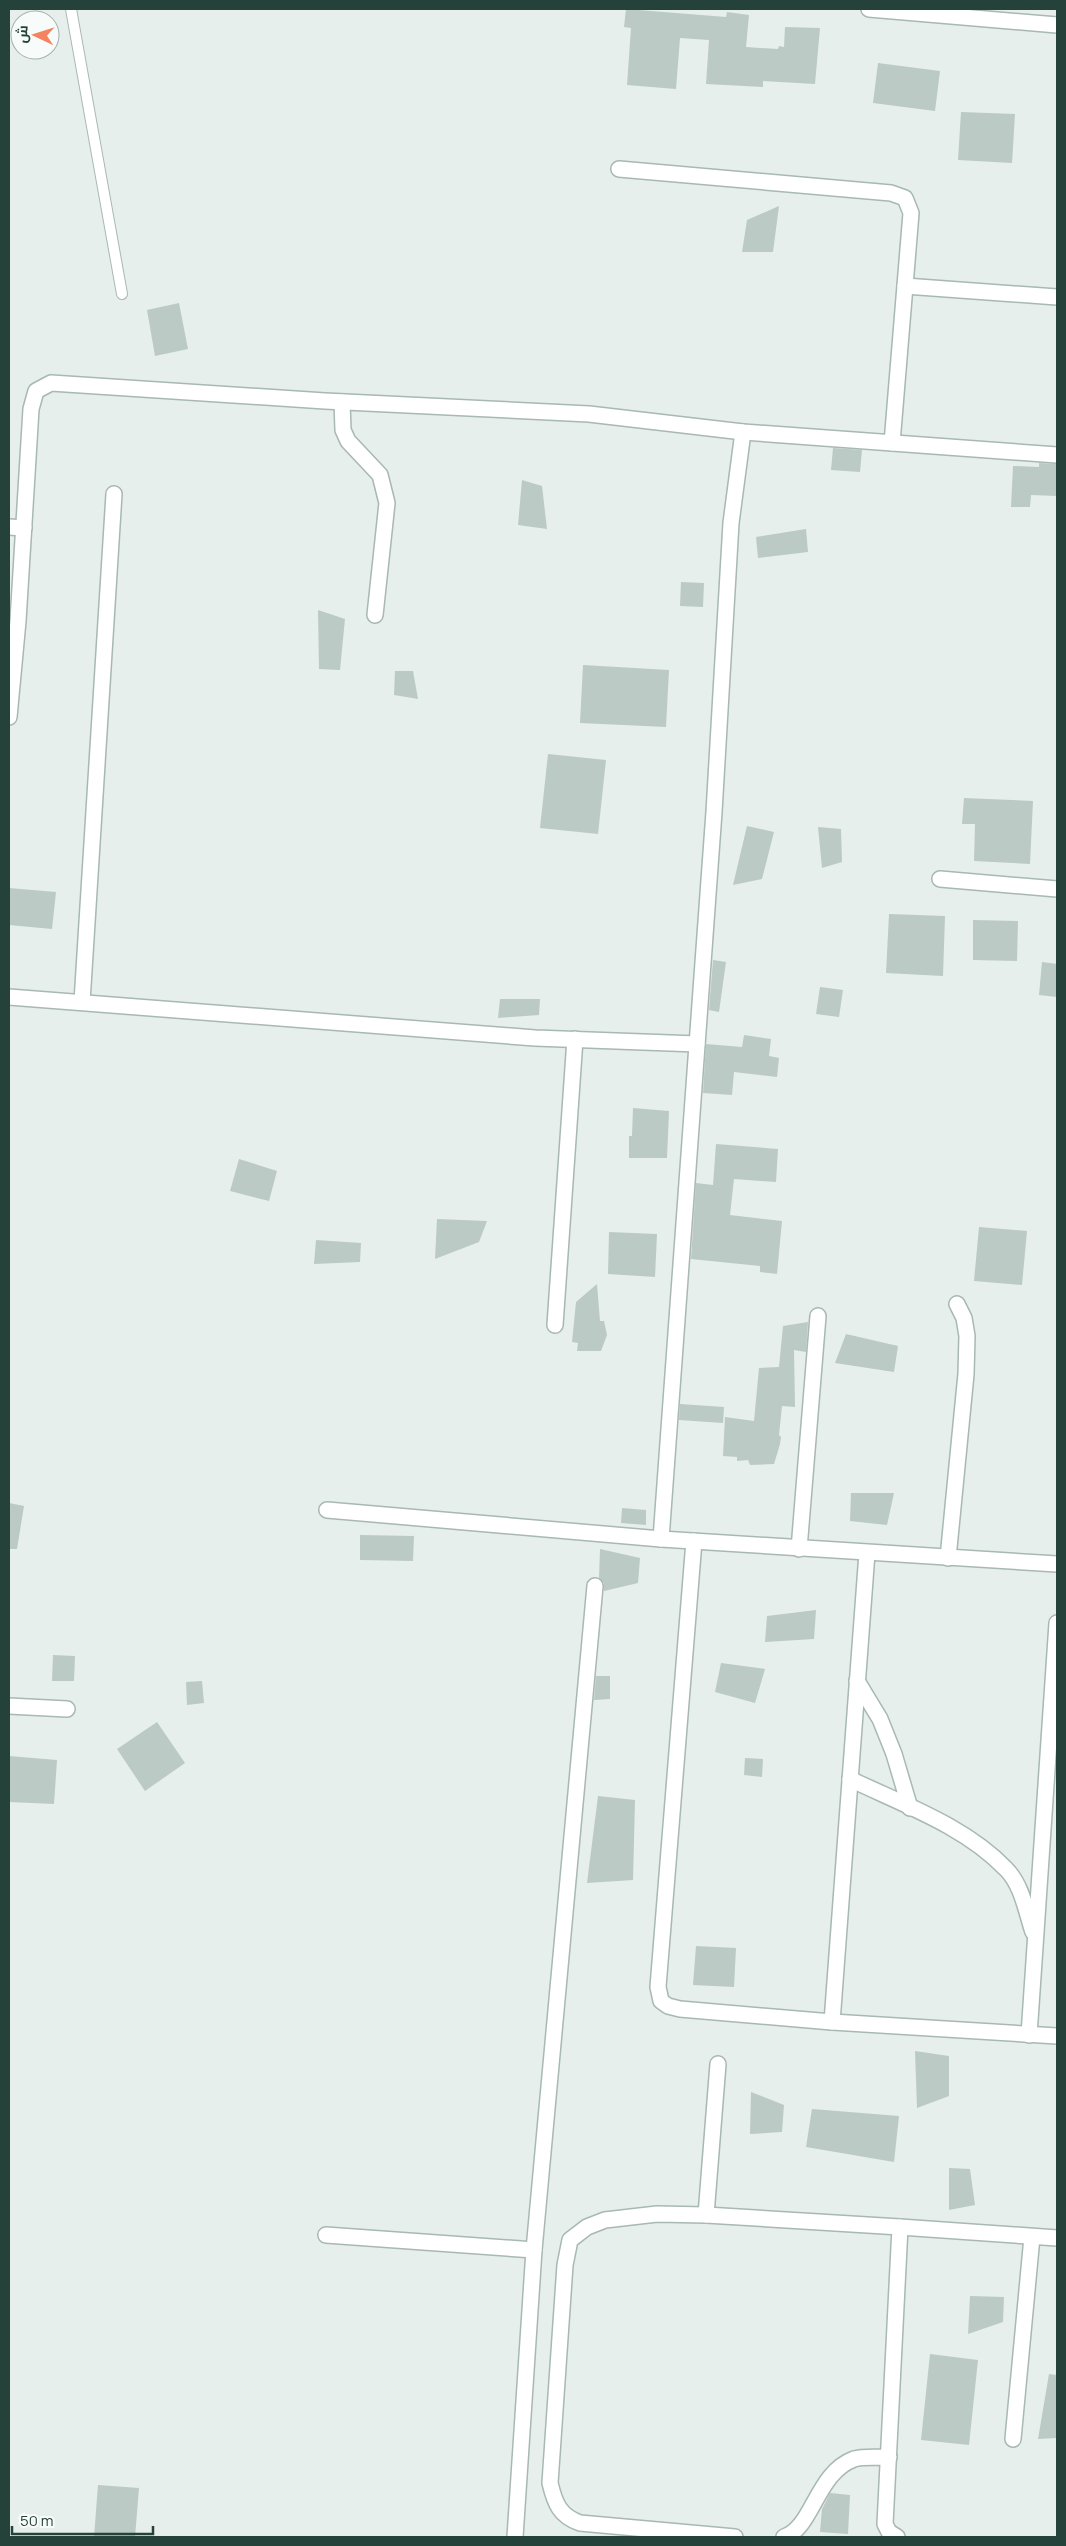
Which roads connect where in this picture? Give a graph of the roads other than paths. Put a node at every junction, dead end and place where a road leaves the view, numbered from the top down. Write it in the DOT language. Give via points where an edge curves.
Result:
graph roads {
  1 [pos="71,9"];
  2 [pos="869,9"];
  3 [pos="1057,25"];
  4 [pos="619,169"];
  5 [pos="905,286"];
  6 [pos="122,294"];
  7 [pos="1057,297"];
  8 [pos="342,402"];
  9 [pos="743,432"];
  10 [pos="892,443"];
  11 [pos="1057,455"];
  12 [pos="114,494"];
  13 [pos="16,527"];
  14 [pos="375,614"];
  15 [pos="9,718"];
  16 [pos="940,879"];
  17 [pos="1057,889"];
  18 [pos="9,997"];
  19 [pos="82,1002"];
  20 [pos="575,1040"];
  21 [pos="697,1044"];
  22 [pos="957,1304"];
  23 [pos="818,1316"];
  24 [pos="555,1325"];
  25 [pos="327,1510"];
  26 [pos="661,1539"];
  27 [pos="694,1541"];
  28 [pos="799,1549"];
  29 [pos="867,1553"];
  30 [pos="948,1558"];
  31 [pos="1057,1564"];
  32 [pos="595,1586"];
  33 [pos="1057,1623"];
  34 [pos="857,1681"];
  35 [pos="9,1706"];
  36 [pos="67,1709"];
  37 [pos="850,1779"];
  38 [pos="910,1808"];
  39 [pos="1036,1941"];
  40 [pos="832,2022"];
  41 [pos="1029,2035"];
  42 [pos="1057,2036"];
  43 [pos="718,2064"];
  44 [pos="706,2215"];
  45 [pos="900,2226"];
  46 [pos="326,2235"];
  47 [pos="1032,2237"];
  48 [pos="1057,2238"];
  49 [pos="534,2250"];
  50 [pos="1013,2439"];
  51 [pos="889,2458"];
  52 [pos="515,2537"];
  53 [pos="735,2537"];
  54 [pos="784,2537"];
  55 [pos="897,2537"];
  1 -- 6 [label="lane"];
  2 -- 3 [label="street"];
  4 -- 5 [label="street" via="891,193 905,198 911,213"];
  5 -- 7 [label="street"];
  5 -- 10 [label="street"];
  8 -- 9 [label="street" via="589,414"];
  8 -- 13 [label="street" via="51,383 36,391 31,409"];
  8 -- 14 [label="street" via="348,441 380,476 387,503"];
  9 -- 10 [label="street"];
  9 -- 21 [label="street" via="731,523"];
  10 -- 11 [label="street"];
  12 -- 19 [label="street"];
  13 -- 15 [label="street"];
  16 -- 17 [label="street"];
  18 -- 19 [label="street"];
  19 -- 20 [label="street"];
  20 -- 21 [label="street"];
  20 -- 24 [label="street"];
  21 -- 26 [label="street"];
  22 -- 30 [label="street" via="964,1318 967,1336 966,1374"];
  23 -- 28 [label="street"];
  25 -- 26 [label="street"];
  26 -- 27 [label="street"];
  27 -- 28 [label="street"];
  27 -- 40 [label="street" via="658,1987 661,2001 680,2009"];
  28 -- 29 [label="street"];
  29 -- 30 [label="street"];
  29 -- 34 [label="street"];
  30 -- 31 [label="street"];
  32 -- 49 [label="street"];
  33 -- 39 [label="street"];
  34 -- 37 [label="street"];
  34 -- 38 [label="street" via="880,1719"];
  35 -- 36 [label="street"];
  37 -- 38 [label="street"];
  37 -- 40 [label="street"];
  38 -- 39 [label="street" via="966,1836 1007,1869 1019,1888"];
  39 -- 41 [label="street"];
  40 -- 41 [label="street"];
  41 -- 42 [label="street"];
  43 -- 44 [label="street"];
  44 -- 45 [label="street"];
  44 -- 53 [label="street" via="657,2214 605,2220 587,2227 570,2240 565,2265 550,2483 560,2512 569,2520"];
  45 -- 47 [label="street"];
  45 -- 51 [label="street"];
  46 -- 49 [label="street"];
  47 -- 48 [label="street"];
  47 -- 50 [label="street"];
  49 -- 52 [label="street"];
  51 -- 54 [label="street" via="854,2459 829,2477 800,2527"];
  51 -- 55 [label="street" via="885,2524"];
}
